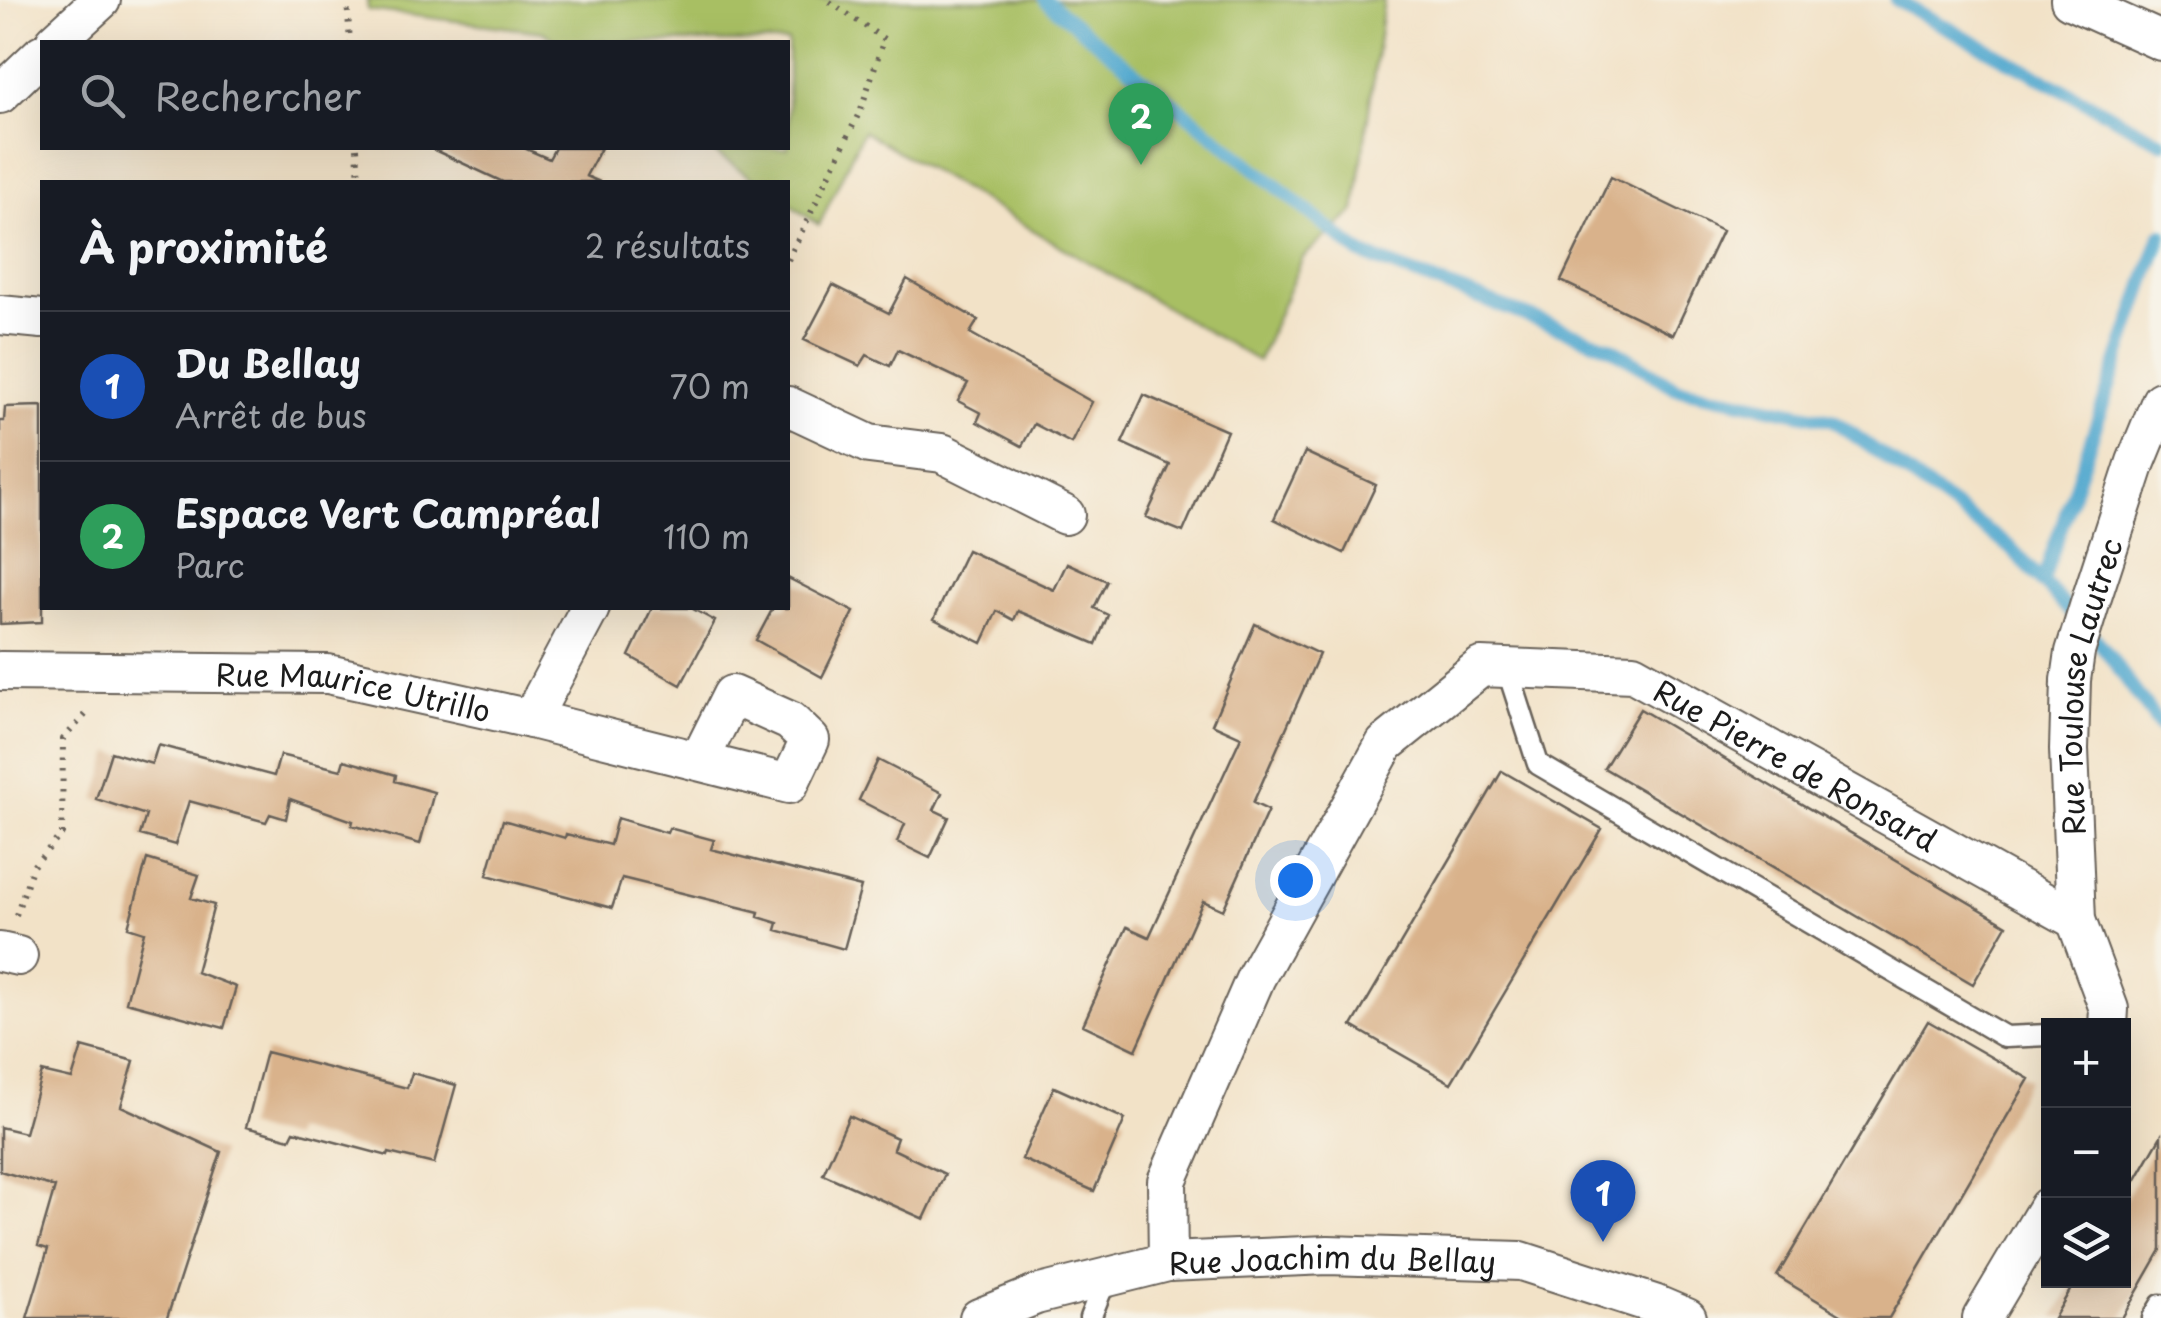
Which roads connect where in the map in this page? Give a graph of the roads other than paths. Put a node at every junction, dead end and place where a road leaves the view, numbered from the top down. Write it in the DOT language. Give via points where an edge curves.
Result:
graph roads {
  1 [pos="101,0"];
  2 [pos="2070,0"];
  3 [pos="57,40"];
  4 [pos="2161,41"];
  5 [pos="40,56"];
  6 [pos="0,94"];
  7 [pos="0,316"];
  8 [pos="40,319"];
  9 [pos="2161,402"];
  10 [pos="790,407"];
  11 [pos="1065,515"];
  12 [pos="589,610"];
  13 [pos="1508,668"];
  14 [pos="0,671"];
  15 [pos="531,719"];
  16 [pos="699,761"];
  17 [pos="2076,920"];
  18 [pos="2108,1018"];
  19 [pos="2041,1035"];
  20 [pos="2041,1219"];
  21 [pos="1168,1262"];
  22 [pos="1106,1278"];
  23 [pos="2161,1305"];
  24 [pos="1662,1313"];
  25 [pos="979,1318"];
  26 [pos="1090,1318"];
  27 [pos="1982,1318"];
  28 [pos="2153,1318"];
  1 -- 3 [label="street"];
  2 -- 4 [label="street"];
  5 -- 6 [label="street"];
  7 -- 8 [label="street"];
  9 -- 17 [label="street, Rue Toulouse Lautrec" via="2075,652 2069,749"];
  10 -- 11 [label="street" via="869,444 942,453"];
  12 -- 15 [label="street"];
  13 -- 17 [label="street, Rue Pierre de Ronsard" via="1632,673"];
  13 -- 19 [label="lane" via="1538,764 2005,1037"];
  13 -- 21 [label="street, Rue Pierre de Ronsard" via="1481,666 1385,744 1256,977 1167,1181"];
  14 -- 15 [label="street, Rue Maurice Utrillo" via="328,674"];
  15 -- 16 [label="street, Rue Maurice Utrillo"];
  17 -- 18 [label="street"];
  20 -- 27 [label="street"];
  21 -- 22 [label="street, Rue Joachim du Bellay"];
  21 -- 24 [label="street, Rue Joachim du Bellay" via="1328,1255 1522,1261"];
  22 -- 25 [label="street, Rue Joachim du Bellay"];
  22 -- 26 [label="lane"];
  23 -- 28 [label="lane"];
}
